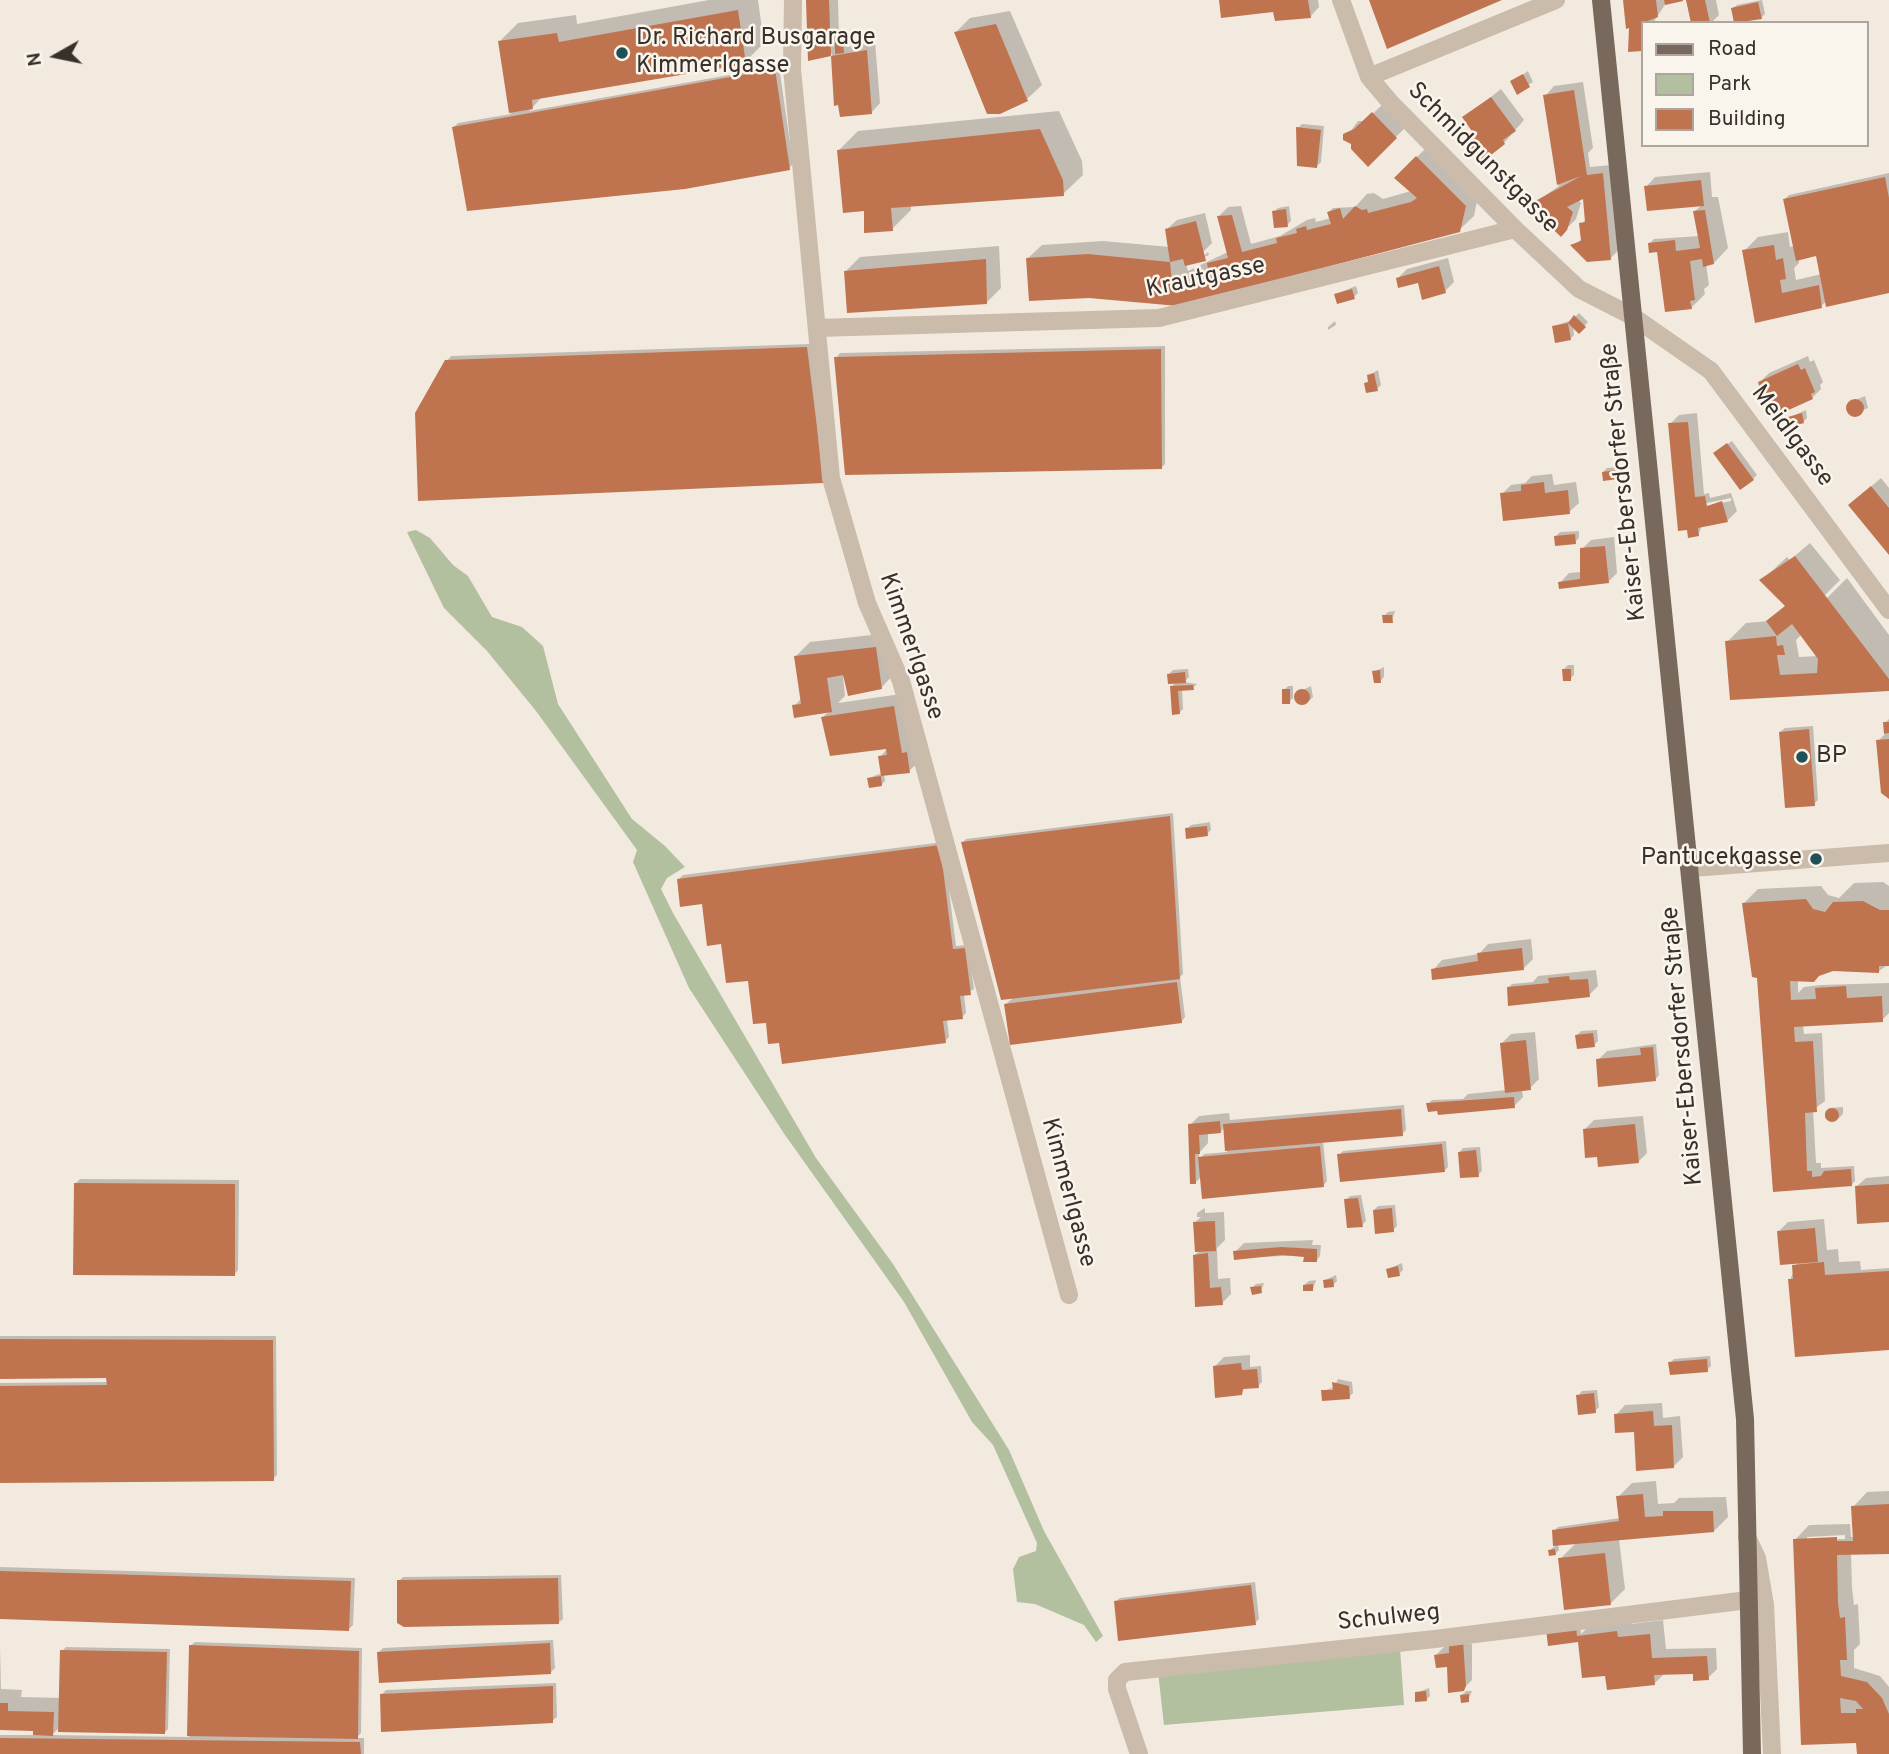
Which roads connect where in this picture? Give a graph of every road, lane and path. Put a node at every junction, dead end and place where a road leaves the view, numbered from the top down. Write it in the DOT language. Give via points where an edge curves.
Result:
graph roads {
  1 [pos="793,0"];
  2 [pos="1341,0"];
  3 [pos="1556,0"];
  4 [pos="1601,0"];
  5 [pos="1369,77"];
  6 [pos="1515,229"];
  7 [pos="1632,316"];
  8 [pos="817,328"];
  9 [pos="1889,610"];
  10 [pos="1889,853"];
  11 [pos="1692,869"];
  12 [pos="1069,1295"];
  13 [pos="1746,1536"];
  14 [pos="1748,1600"];
  15 [pos="1139,1754"];
  16 [pos="1752,1754"];
  17 [pos="1772,1754"];
  1 -- 8 [label="street, Kimmerlgasse" via="792,69"];
  2 -- 5 [label="street, Schmidgunstgasse"];
  3 -- 5 [label="street"];
  4 -- 7 [label="main road, Kaiser-Ebersdorfer Straße"];
  5 -- 6 [label="street, Schmidgunstgasse"];
  6 -- 7 [label="street, Schmidgunstgasse" via="1579,289"];
  6 -- 8 [label="street, Krautgasse" via="1158,318"];
  7 -- 9 [label="street, Meidlgasse" via="1711,371"];
  7 -- 11 [label="main road, Kaiser-Ebersdorfer Straße"];
  8 -- 12 [label="street, Kimmerlgasse" via="831,478 867,603 901,681"];
  10 -- 11 [label="street"];
  11 -- 13 [label="main road, Kaiser-Ebersdorfer Straße" via="1745,1419"];
  13 -- 14 [label="main road, Kaiser-Ebersdorfer Straße"];
  13 -- 17 [label="street" via="1757,1558 1765,1605"];
  14 -- 15 [label="street, Schulweg" via="1125,1672 1116,1689"];
  14 -- 16 [label="main road, Kaiser-Ebersdorfer Straße"];
}
